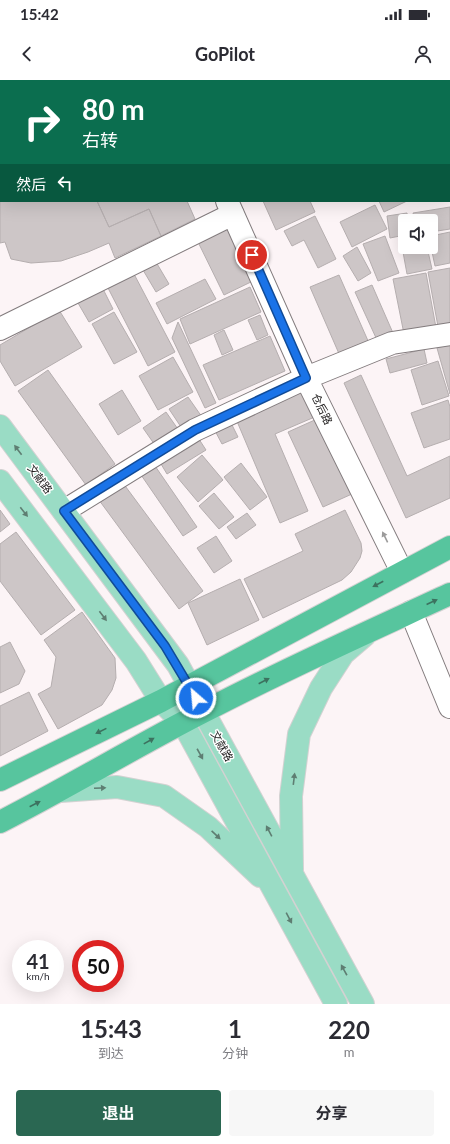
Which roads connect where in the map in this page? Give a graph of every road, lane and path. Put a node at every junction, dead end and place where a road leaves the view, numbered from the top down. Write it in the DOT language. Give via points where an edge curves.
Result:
graph roads {
  1 [pos="230,207"];
  2 [pos="0,329"];
  3 [pos="450,334"];
  4 [pos="306,378"];
  5 [pos="0,426"];
  6 [pos="0,481"];
  7 [pos="64,511"];
  8 [pos="450,547"];
  9 [pos="402,572"];
  10 [pos="450,594"];
  11 [pos="411,612"];
  12 [pos="370,631"];
  13 [pos="190,685"];
  14 [pos="161,701"];
  15 [pos="450,707"];
  16 [pos="202,712"];
  17 [pos="183,723"];
  18 [pos="0,780"];
  19 [pos="61,791"];
  20 [pos="0,822"];
  21 [pos="292,873"];
  22 [pos="273,888"];
  23 [pos="336,1004"];
  24 [pos="363,1004"];
  1 -- 2 [label="street"];
  1 -- 4 [label="street, 仓后路"];
  3 -- 4 [label="street" via="392,343"];
  4 -- 7 [label="street" via="195,430"];
  9 -- 4 [label="street, 仓后路, one-way"];
  7 -- 5 [label="main road, 文献路, one-way"];
  6 -- 14 [label="main road, 文献路, one-way" via="136,661"];
  7 -- 13 [label="main road, 文献路" via="165,646"];
  8 -- 9 [label="highway"];
  9 -- 13 [label="highway, one-way"];
  11 -- 10 [label="highway, one-way"];
  11 -- 12 [label="highway"];
  11 -- 15 [label="street"];
  16 -- 12 [label="highway, one-way" via="302,661"];
  21 -- 12 [label="main road, one-way" via="291,796 299,734 321,688 343,654"];
  13 -- 14 [label="highway"];
  13 -- 16 [label="main road, 文献路"];
  14 -- 17 [label="main road, 文献路"];
  14 -- 18 [label="highway, one-way"];
  16 -- 17 [label="highway"];
  21 -- 16 [label="main road, 文献路, one-way"];
  19 -- 17 [label="highway, one-way"];
  17 -- 22 [label="main road, 文献路, one-way"];
  20 -- 19 [label="highway, one-way"];
  19 -- 22 [label="main road, one-way" via="117,787 164,796 208,827"];
  24 -- 21 [label="main road, 文献路, one-way"];
  22 -- 23 [label="main road, 文献路, one-way"];
}
